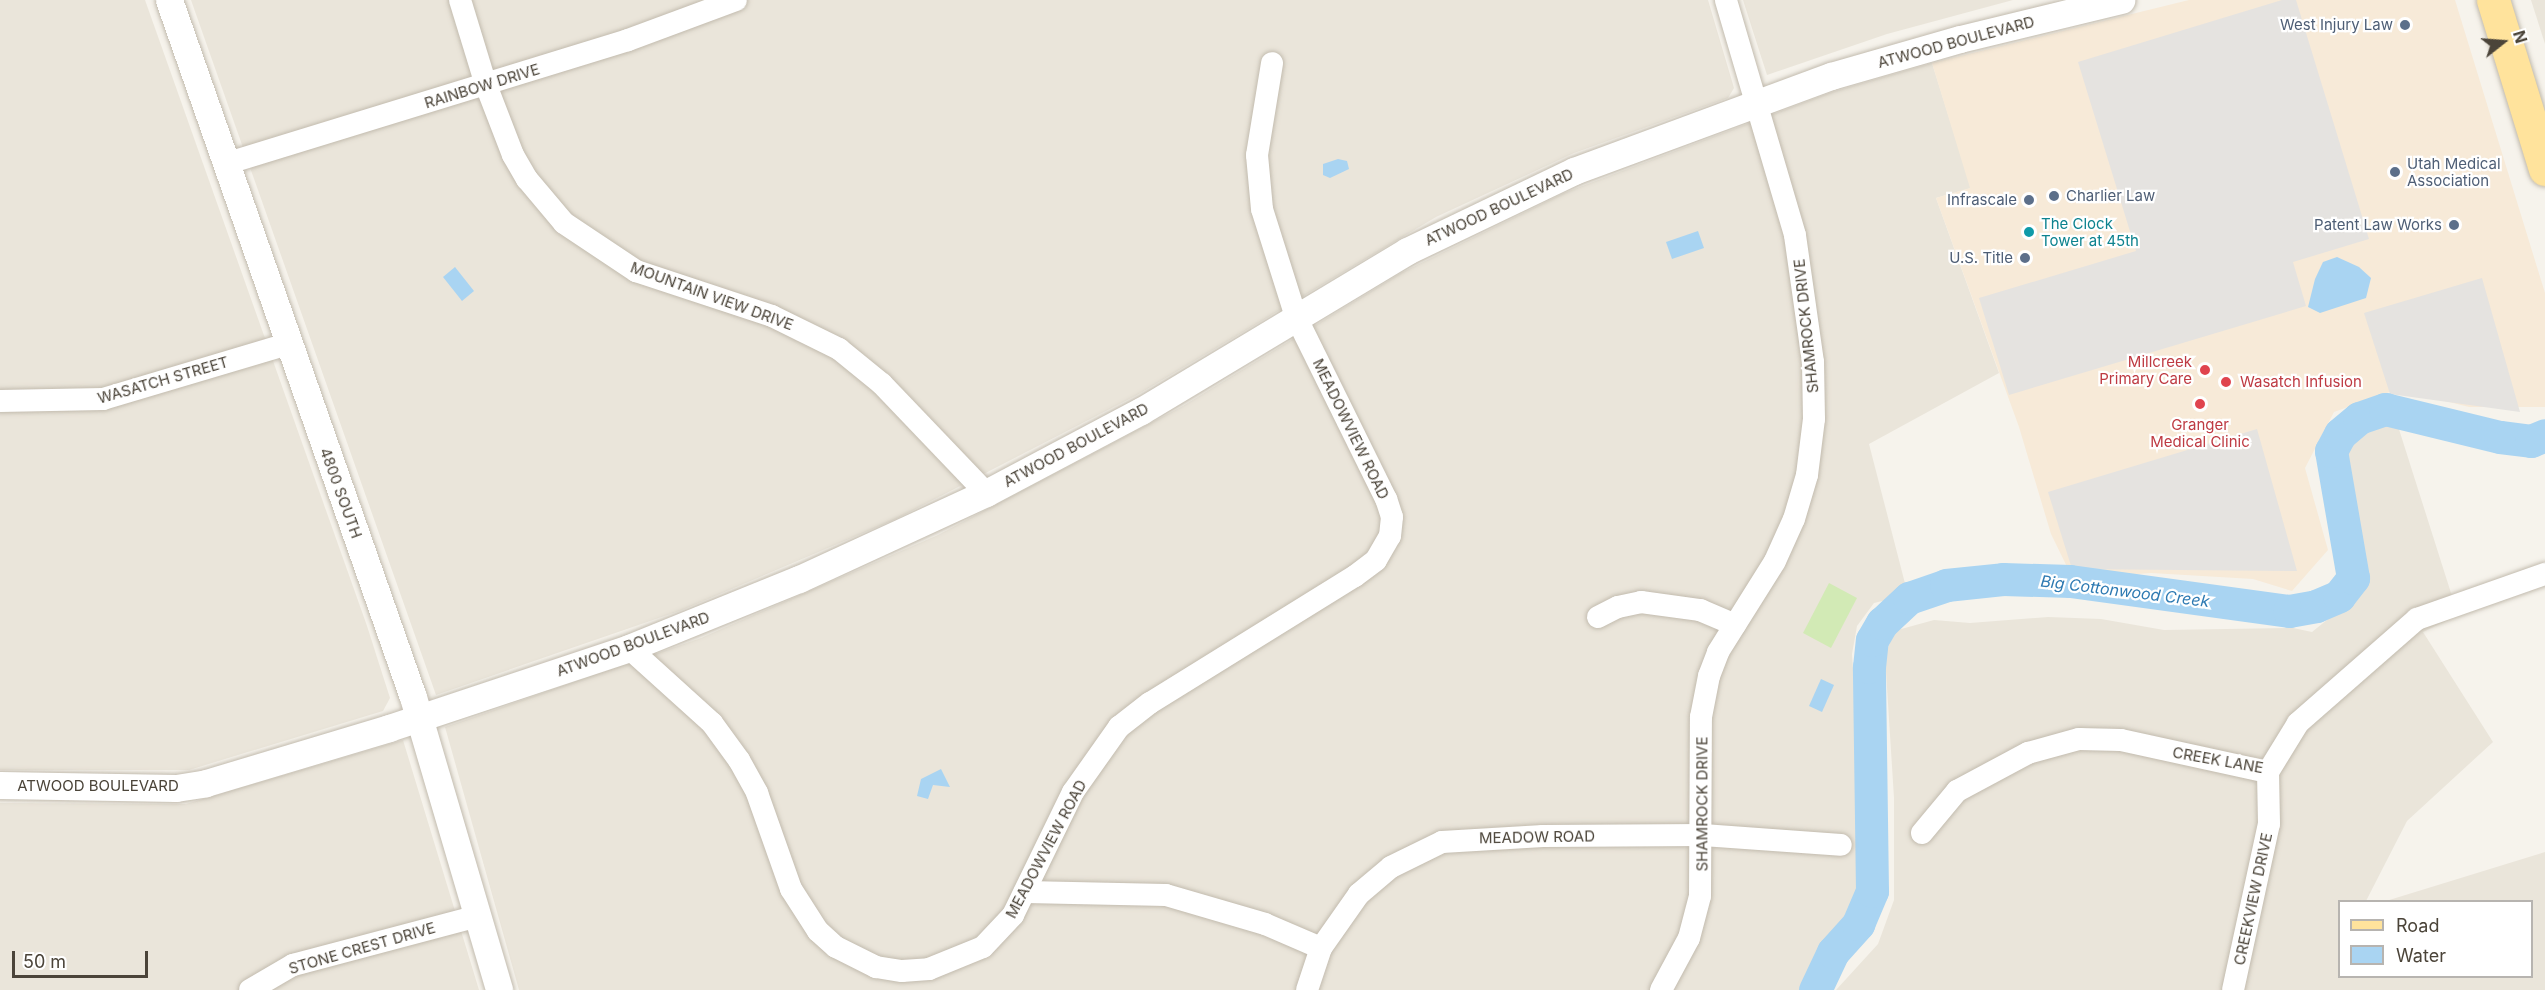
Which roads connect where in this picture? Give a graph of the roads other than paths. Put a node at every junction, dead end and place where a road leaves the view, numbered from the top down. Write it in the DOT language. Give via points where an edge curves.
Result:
graph roads {
  1 [pos="169,0"];
  2 [pos="460,0"];
  3 [pos="736,0"];
  4 [pos="1726,0"];
  5 [pos="2121,0"];
  6 [pos="2493,0"];
  7 [pos="1272,63"];
  8 [pos="486,85"];
  9 [pos="1757,102"];
  10 [pos="225,164"];
  11 [pos="2545,169"];
  12 [pos="1296,317"];
  13 [pos="288,344"];
  14 [pos="0,401"];
  15 [pos="986,493"];
  16 [pos="2545,574"];
  17 [pos="1598,617"];
  18 [pos="1735,625"];
  19 [pos="629,648"];
  20 [pos="419,718"];
  21 [pos="2268,772"];
  22 [pos="0,785"];
  23 [pos="1922,833"];
  24 [pos="1703,835"];
  25 [pos="1841,845"];
  26 [pos="1026,892"];
  27 [pos="478,916"];
  28 [pos="1321,948"];
  29 [pos="250,990"];
  30 [pos="500,990"];
  31 [pos="1307,990"];
  32 [pos="1661,990"];
  33 [pos="2233,990"];
  1 -- 10 [label="street, 4800 SOUTH"];
  2 -- 8 [label="street, MOUNTAIN VIEW DRIVE"];
  3 -- 8 [label="street, RAINBOW DRIVE" via="664,28"];
  4 -- 9 [label="street, SHAMROCK DRIVE"];
  5 -- 9 [label="street, ATWOOD BOULEVARD" via="1924,48"];
  6 -- 11 [label="main road"];
  7 -- 12 [label="street, MEADOWVIEW ROAD" via="1260,120 1258,183 1270,238"];
  8 -- 10 [label="street, RAINBOW DRIVE"];
  8 -- 15 [label="street, MOUNTAIN VIEW DRIVE" via="501,129 527,179 564,223 586,241 636,271 772,316 839,350 882,384"];
  9 -- 12 [label="street, ATWOOD BOULEVARD" via="1633,147 1508,201 1407,251"];
  9 -- 18 [label="street, SHAMROCK DRIVE" via="1786,197 1803,276 1813,362 1814,419 1806,475 1794,519 1764,582"];
  10 -- 13 [label="street, 4800 SOUTH"];
  12 -- 15 [label="street, ATWOOD BOULEVARD" via="1140,411"];
  12 -- 26 [label="street, MEADOWVIEW ROAD" via="1386,499 1392,518 1384,549 1355,576 1160,696 1119,727 1073,792"];
  13 -- 14 [label="street, WASATCH STREET" via="103,399"];
  13 -- 20 [label="street, 4800 SOUTH"];
  15 -- 19 [label="street, ATWOOD BOULEVARD" via="799,579"];
  16 -- 21 [label="street, CREEK LANE" via="2417,619 2298,723"];
  17 -- 18 [label="street" via="1641,602 1700,610"];
  18 -- 24 [label="street, SHAMROCK DRIVE" via="1709,676 1701,717"];
  19 -- 20 [label="street, ATWOOD BOULEVARD"];
  19 -- 26 [label="street, MEADOWVIEW ROAD" via="712,723 739,760 757,793 802,910 818,931 845,952 876,967 902,971 954,962 983,947 1000,931"];
  20 -- 22 [label="street, ATWOOD BOULEVARD" via="249,771 176,788"];
  20 -- 27 [label="street, 4800 SOUTH"];
  21 -- 23 [label="street, CREEK LANE" via="2121,740 2079,739 2028,753 1957,791"];
  21 -- 33 [label="street, CREEKVIEW DRIVE" via="2269,825"];
  24 -- 25 [label="street, MEADOW ROAD"];
  24 -- 28 [label="street, MEADOW ROAD" via="1442,842 1416,852 1374,879 1341,916"];
  24 -- 32 [label="street, SHAMROCK DRIVE" via="1696,914 1677,963"];
  26 -- 28 [label="street" via="1166,895 1265,924"];
  27 -- 29 [label="street, STONE CREST DRIVE" via="293,965"];
  27 -- 30 [label="street, 4800 SOUTH"];
  28 -- 31 [label="street, MEADOW ROAD"];
}
